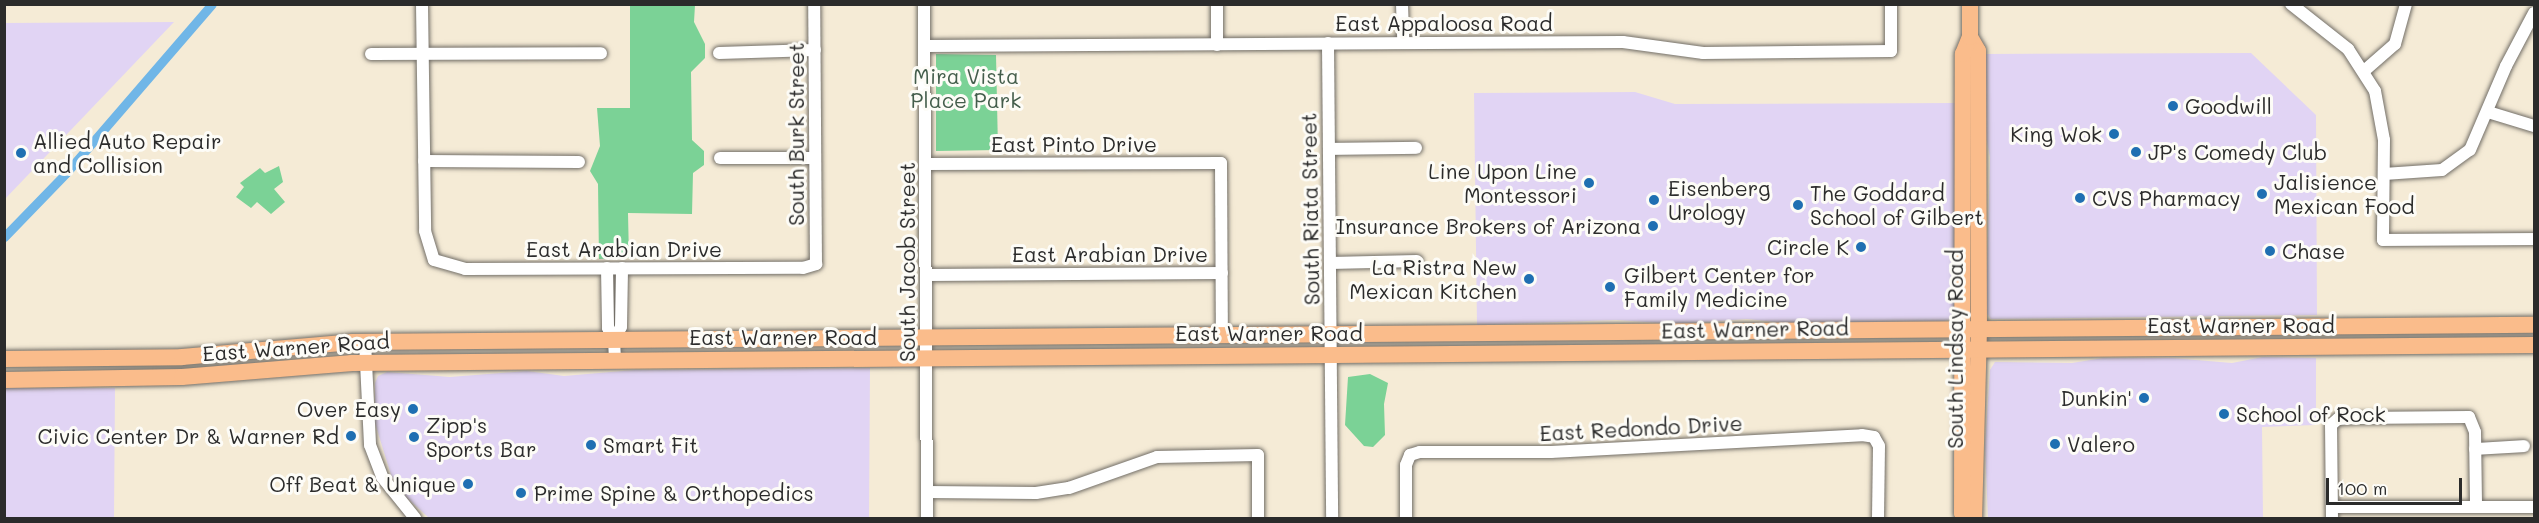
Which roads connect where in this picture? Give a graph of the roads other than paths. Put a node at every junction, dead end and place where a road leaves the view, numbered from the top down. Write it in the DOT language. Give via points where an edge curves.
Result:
graph roads {
  1 [pos="422,4"];
  2 [pos="814,4"];
  3 [pos="924,4"];
  4 [pos="1216,4"];
  5 [pos="1402,4"];
  6 [pos="1891,4"];
  7 [pos="1970,4"];
  8 [pos="2291,4"];
  9 [pos="2406,4"];
  10 [pos="2535,13"];
  11 [pos="1970,37"];
  12 [pos="1403,41"];
  13 [pos="1328,42"];
  14 [pos="1217,45"];
  15 [pos="925,46"];
  16 [pos="815,50"];
  17 [pos="719,52"];
  18 [pos="423,53"];
  19 [pos="601,53"];
  20 [pos="370,54"];
  21 [pos="2364,71"];
  22 [pos="1963,82"];
  23 [pos="2488,112"];
  24 [pos="2535,126"];
  25 [pos="1977,136"];
  26 [pos="1416,148"];
  27 [pos="1329,149"];
  28 [pos="720,158"];
  29 [pos="815,158"];
  30 [pos="424,161"];
  31 [pos="579,162"];
  32 [pos="927,164"];
  33 [pos="2384,174"];
  34 [pos="2535,239"];
  35 [pos="1417,261"];
  36 [pos="1330,263"];
  37 [pos="816,264"];
  38 [pos="607,268"];
  39 [pos="622,268"];
  40 [pos="1222,273"];
  41 [pos="927,275"];
  42 [pos="2535,325"];
  43 [pos="2248,328"];
  44 [pos="1971,329"];
  45 [pos="1694,332"];
  46 [pos="1331,335"];
  47 [pos="1222,336"];
  48 [pos="927,338"];
  49 [pos="614,340"];
  50 [pos="365,342"];
  51 [pos="2535,345"];
  52 [pos="2248,349"];
  53 [pos="1971,350"];
  54 [pos="1694,352"];
  55 [pos="1331,355"];
  56 [pos="158,357"];
  57 [pos="182,357"];
  58 [pos="927,358"];
  59 [pos="4,359"];
  60 [pos="615,360"];
  61 [pos="365,363"];
  62 [pos="182,377"];
  63 [pos="84,378"];
  64 [pos="4,380"];
  65 [pos="2524,446"];
  66 [pos="2475,449"];
  67 [pos="927,492"];
  68 [pos="2476,507"];
  69 [pos="2535,507"];
  70 [pos="2332,513"];
  71 [pos="415,519"];
  72 [pos="927,519"];
  73 [pos="1258,519"];
  74 [pos="1332,519"];
  75 [pos="1406,519"];
  76 [pos="1878,519"];
  77 [pos="1965,519"];
  78 [pos="1974,519"];
  1 -- 18 [label="street"];
  2 -- 16 [label="street, South Burk Street"];
  3 -- 15 [label="street, South Jacob Street"];
  4 -- 14 [label="street"];
  5 -- 12 [label="street"];
  6 -- 12 [label="street, East Appaloosa Road" via="1891,51 1703,52 1623,42"];
  7 -- 11 [label="main road, South Lindsay Road"];
  8 -- 21 [label="street" via="2324,27"];
  9 -- 21 [label="street" via="2395,44"];
  10 -- 23 [label="street" via="2506,66"];
  11 -- 22 [label="main road, South Lindsay Road" via="1963,54"];
  11 -- 25 [label="main road, South Lindsay Road" via="1978,51"];
  12 -- 13 [label="street, East Appaloosa Road"];
  13 -- 14 [label="street, East Appaloosa Road"];
  13 -- 27 [label="street, South Riata Street"];
  14 -- 15 [label="street, East Appaloosa Road"];
  15 -- 32 [label="street, South Jacob Street"];
  16 -- 17 [label="street"];
  16 -- 29 [label="street, South Burk Street"];
  18 -- 19 [label="street"];
  18 -- 20 [label="street"];
  18 -- 30 [label="street"];
  21 -- 33 [label="street" via="2381,115"];
  22 -- 25 [label="main road" via="1970,101 1971,128"];
  22 -- 44 [label="main road, South Lindsay Road"];
  23 -- 24 [label="street"];
  23 -- 33 [label="street" via="2470,150 2456,162 2426,173"];
  25 -- 44 [label="main road, South Lindsay Road"];
  26 -- 27 [label="street"];
  27 -- 36 [label="street, South Riata Street"];
  28 -- 29 [label="street"];
  29 -- 37 [label="street, South Burk Street"];
  30 -- 31 [label="street"];
  30 -- 38 [label="street, East Arabian Drive" via="424,231 434,260 465,269"];
  32 -- 40 [label="street, East Pinto Drive" via="1221,163"];
  32 -- 41 [label="street, South Jacob Street"];
  33 -- 34 [label="street" via="2383,240"];
  35 -- 36 [label="street"];
  36 -- 46 [label="street, South Riata Street"];
  37 -- 39 [label="street, East Arabian Drive"];
  38 -- 39 [label="street, East Arabian Drive"];
  38 -- 49 [label="street" via="608,328"];
  39 -- 49 [label="street" via="621,327"];
  40 -- 41 [label="street, East Arabian Drive"];
  40 -- 47 [label="street"];
  41 -- 48 [label="street, South Jacob Street"];
  42 -- 43 [label="main road, East Warner Road"];
  43 -- 44 [label="main road, East Warner Road"];
  43 -- 52 [label="main road"];
  44 -- 45 [label="main road, East Warner Road"];
  44 -- 53 [label="main road, South Lindsay Road"];
  45 -- 46 [label="main road, East Warner Road"];
  45 -- 54 [label="main road"];
  46 -- 47 [label="main road, East Warner Road"];
  46 -- 55 [label="street, South Riata Street"];
  47 -- 48 [label="main road, East Warner Road"];
  48 -- 49 [label="main road, East Warner Road"];
  48 -- 58 [label="street, South Jacob Street"];
  49 -- 50 [label="main road, East Warner Road"];
  49 -- 60 [label="street"];
  50 -- 57 [label="main road, East Warner Road"];
  50 -- 61 [label="street"];
  51 -- 52 [label="main road, East Warner Road"];
  52 -- 53 [label="main road, East Warner Road"];
  53 -- 54 [label="main road, East Warner Road"];
  53 -- 77 [label="main road, South Lindsay Road" via="1962,513"];
  53 -- 78 [label="main road, South Lindsay Road"];
  54 -- 55 [label="main road, East Warner Road"];
  55 -- 58 [label="main road, East Warner Road"];
  55 -- 74 [label="street, South Riata Street"];
  56 -- 57 [label="main road, East Warner Road"];
  56 -- 59 [label="main road, East Warner Road"];
  56 -- 63 [label="main road" via="146,367 93,369"];
  57 -- 62 [label="main road"];
  58 -- 60 [label="main road, East Warner Road"];
  58 -- 67 [label="street, South Jacob Street"];
  60 -- 61 [label="main road, East Warner Road"];
  61 -- 62 [label="main road, East Warner Road"];
  61 -- 71 [label="street" via="366,420 376,464 392,493"];
  62 -- 63 [label="main road, East Warner Road"];
  63 -- 64 [label="main road, East Warner Road"];
  65 -- 66 [label="street"];
  66 -- 68 [label="street"];
  66 -- 70 [label="street" via="2473,422 2469,417 2338,419 2331,425"];
  67 -- 72 [label="street, South Jacob Street"];
  67 -- 73 [label="street" via="1036,493 1069,488 1157,457 1258,455"];
  68 -- 69 [label="street"];
  68 -- 70 [label="street"];
  75 -- 76 [label="street, East Redondo Drive" via="1406,465 1410,455 1874,437 1879,446"];
}
